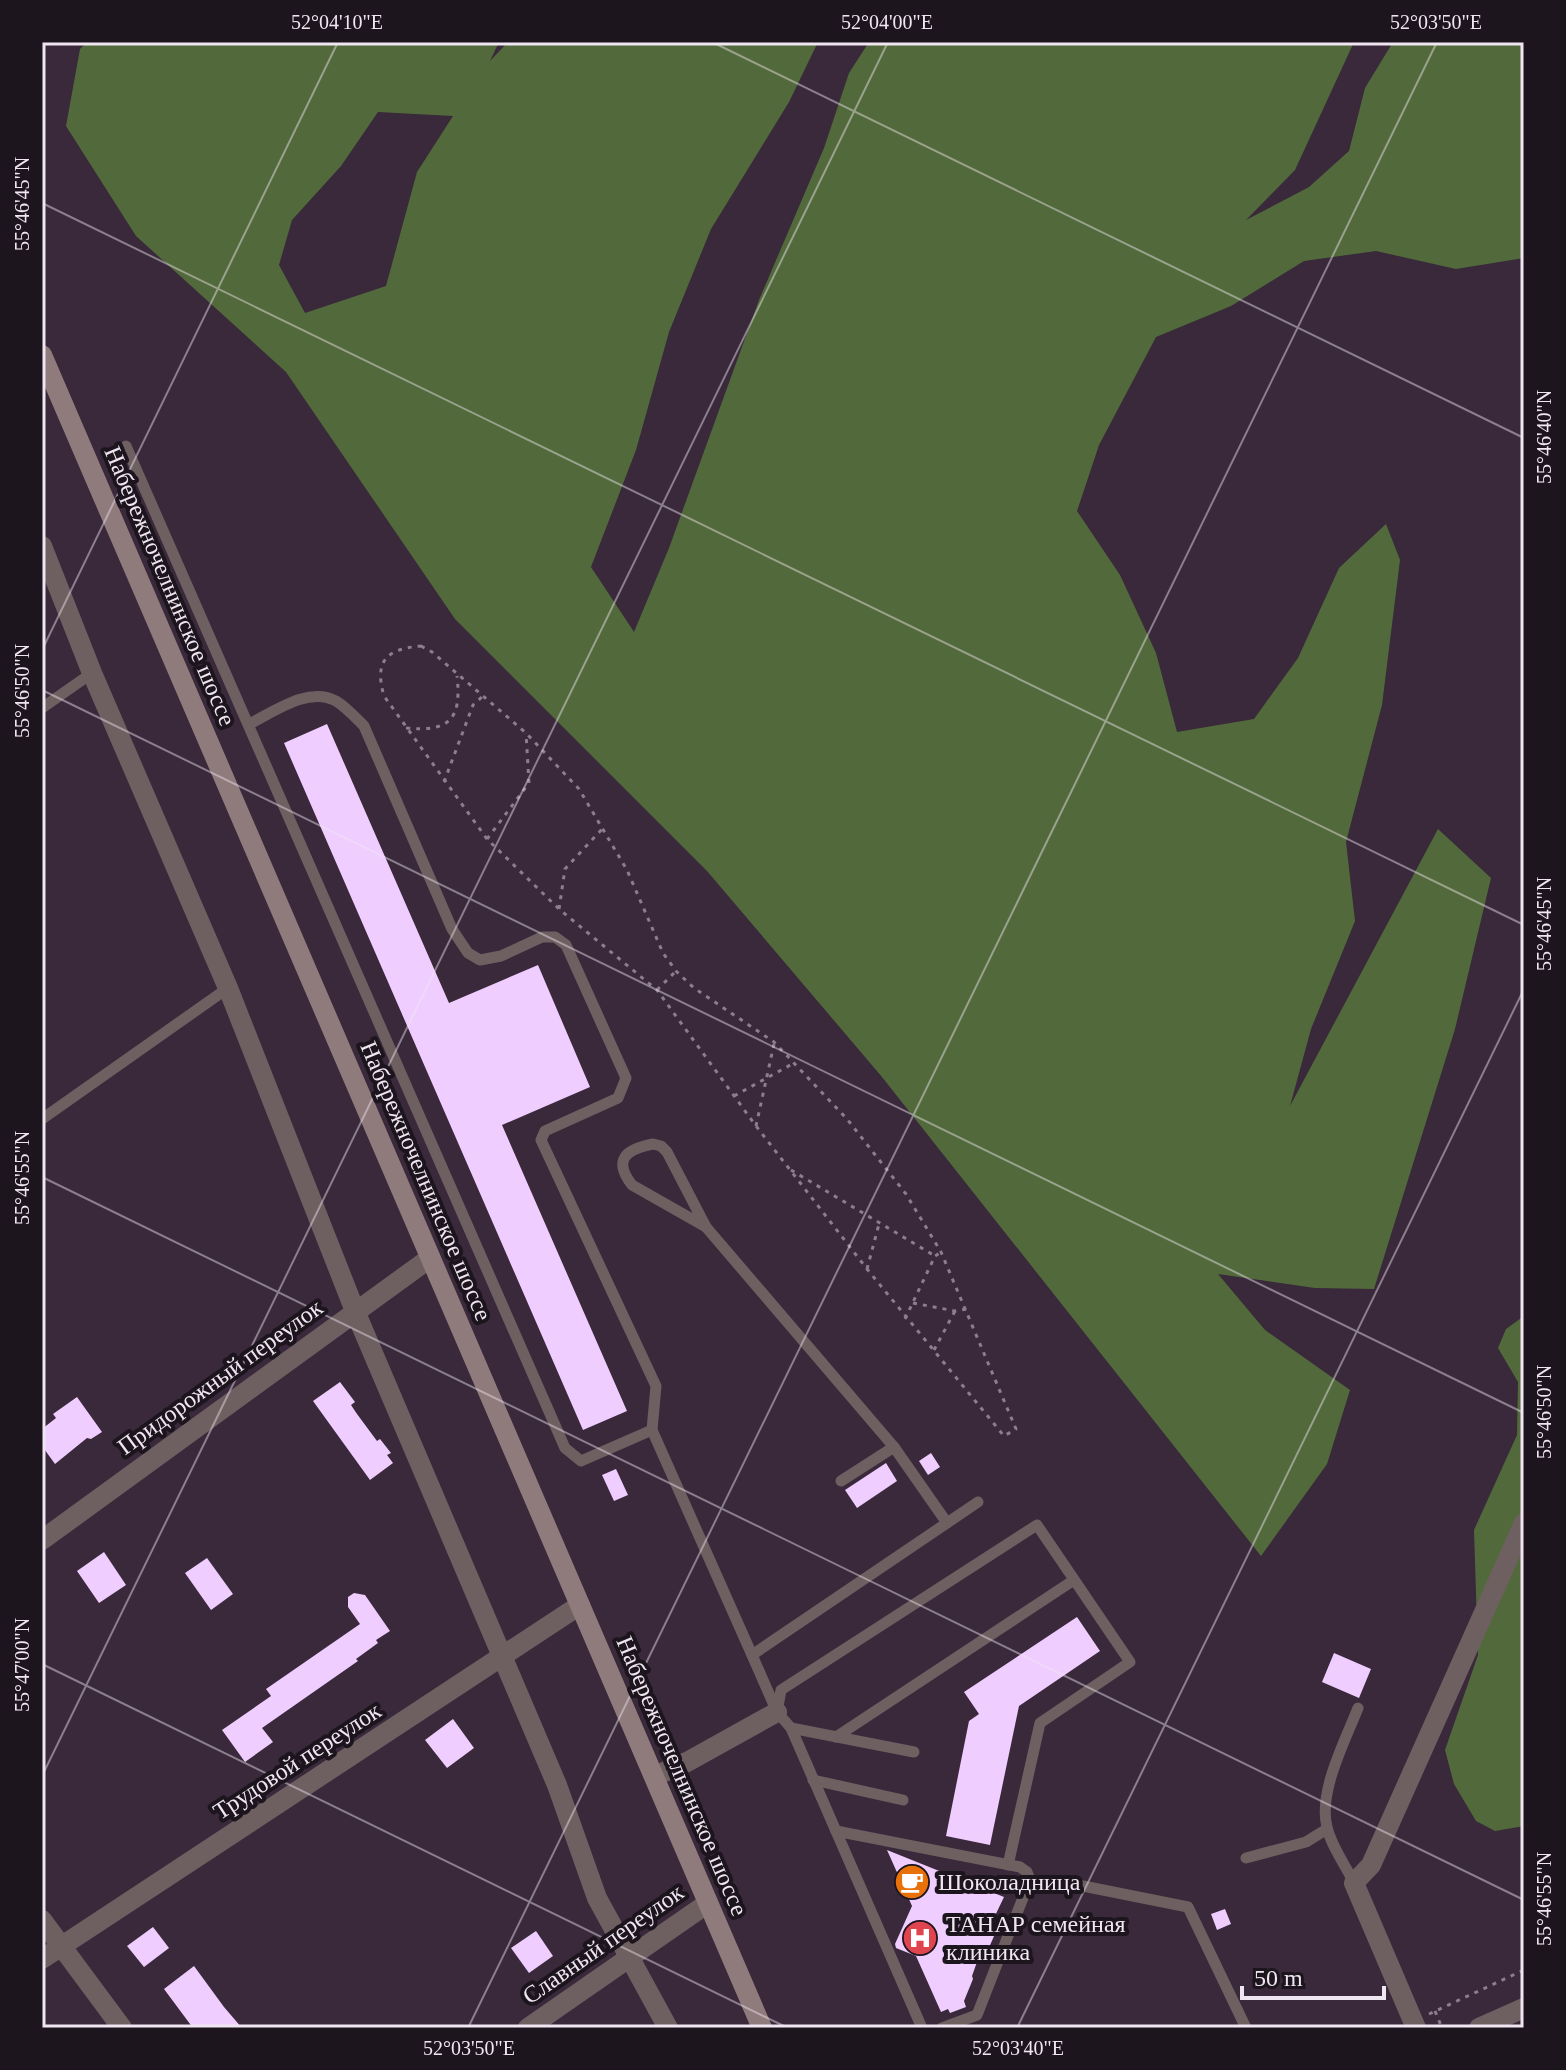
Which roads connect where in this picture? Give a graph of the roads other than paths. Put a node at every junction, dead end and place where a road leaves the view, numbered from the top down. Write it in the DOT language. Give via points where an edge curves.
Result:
graph roads {
  1 [pos="42,355"];
  2 [pos="126,446"];
  3 [pos="42,546"];
  4 [pos="92,673"];
  5 [pos="42,708"];
  6 [pos="249,724"];
  7 [pos="228,988"];
  8 [pos="42,1119"];
  9 [pos="706,1227"];
  10 [pos="430,1258"];
  11 [pos="355,1311"];
  12 [pos="652,1430"];
  13 [pos="894,1447"];
  14 [pos="841,1481"];
  15 [pos="978,1502"];
  16 [pos="947,1523"];
  17 [pos="1524,1523"];
  18 [pos="42,1540"];
  19 [pos="1074,1580"];
  20 [pos="580,1605"];
  21 [pos="752,1655"];
  22 [pos="502,1659"];
  23 [pos="1358,1708"];
  24 [pos="784,1720"];
  25 [pos="836,1737"];
  26 [pos="914,1752"];
  27 [pos="655,1776"];
  28 [pos="813,1780"];
  29 [pos="903,1800"];
  30 [pos="1327,1829"];
  31 [pos="836,1831"];
  32 [pos="1246,1858"];
  33 [pos="1008,1865"];
  34 [pos="1030,1880"];
  35 [pos="1354,1883"];
  36 [pos="708,1903"];
  37 [pos="42,1920"];
  38 [pos="62,1945"];
  39 [pos="42,1959"];
  40 [pos="628,1959"];
  41 [pos="1524,2008"];
  42 [pos="1415,2024"];
  43 [pos="122,2028"];
  44 [pos="528,2028"];
  45 [pos="668,2028"];
  46 [pos="762,2028"];
  47 [pos="922,2028"];
  48 [pos="942,2028"];
  49 [pos="1246,2028"];
  50 [pos="1479,2028"];
  1 -- 10 [label="main road, Набережночелнинское шоссе"];
  2 -- 6 [label="lane"];
  3 -- 4 [label="street"];
  4 -- 5 [label="lane"];
  4 -- 7 [label="street"];
  6 -- 12 [label="lane" via="565,1448 581,1461"];
  6 -- 12 [label="lane" via="303,697 338,702 364,726 452,929 468,953 480,960 501,956 542,937 555,937 566,945 626,1078 618,1098 545,1131 541,1140 656,1386"];
  7 -- 8 [label="lane"];
  7 -- 11 [label="street"];
  9 -- 9 [label="lane" via="661,1146 627,1152 622,1168 632,1185"];
  9 -- 13 [label="lane"];
  10 -- 11 [label="street, Придорожный переулок"];
  10 -- 20 [label="main road, Набережночелнинское шоссе"];
  11 -- 18 [label="street, Придорожный переулок"];
  11 -- 22 [label="street"];
  12 -- 21 [label="lane"];
  13 -- 14 [label="lane"];
  13 -- 16 [label="lane"];
  15 -- 16 [label="lane"];
  16 -- 21 [label="lane"];
  17 -- 35 [label="street" via="1371,1865"];
  19 -- 24 [label="lane" via="1037,1525 781,1690"];
  19 -- 25 [label="lane"];
  19 -- 33 [label="lane" via="1130,1662 1040,1723"];
  20 -- 22 [label="street, Трудовой переулок"];
  20 -- 27 [label="main road, Набережночелнинское шоссе"];
  21 -- 24 [label="lane"];
  22 -- 38 [label="street, Трудовой переулок"];
  22 -- 40 [label="street" via="557,1785 597,1898"];
  23 -- 30 [label="lane" via="1329,1787"];
  24 -- 25 [label="lane"];
  24 -- 27 [label="street"];
  24 -- 28 [label="lane"];
  25 -- 26 [label="lane"];
  27 -- 36 [label="main road, Набережночелнинское шоссе"];
  28 -- 29 [label="lane"];
  28 -- 31 [label="lane"];
  30 -- 32 [label="lane" via="1306,1842"];
  30 -- 35 [label="lane"];
  31 -- 33 [label="lane"];
  31 -- 47 [label="lane"];
  33 -- 34 [label="lane" via="1020,1867"];
  34 -- 48 [label="lane" via="977,2015"];
  34 -- 49 [label="lane" via="1188,1907"];
  35 -- 42 [label="street"];
  36 -- 40 [label="street, Славный переулок"];
  36 -- 46 [label="main road, Набережночелнинское шоссе"];
  37 -- 38 [label="street"];
  38 -- 39 [label="street, Трудовой переулок"];
  38 -- 43 [label="street"];
  40 -- 44 [label="street, Славный переулок"];
  40 -- 45 [label="street"];
  41 -- 50 [label="street"];
}
